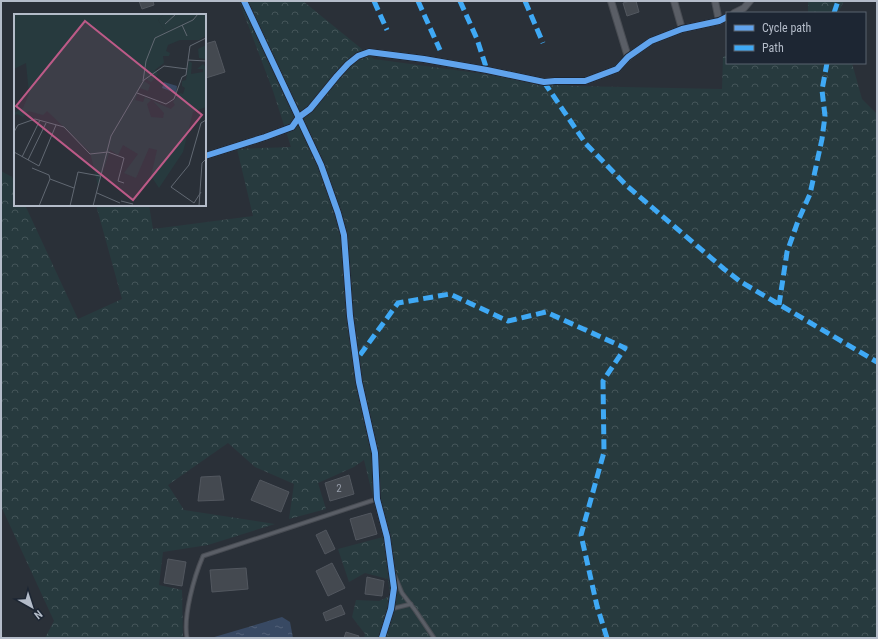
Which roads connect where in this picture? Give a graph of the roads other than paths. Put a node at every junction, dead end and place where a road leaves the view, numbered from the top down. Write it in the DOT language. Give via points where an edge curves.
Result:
graph roads {
  1 [pos="244,1"];
  2 [pos="611,1"];
  3 [pos="674,1"];
  4 [pos="715,1"];
  5 [pos="750,1"];
  6 [pos="736,12"];
  7 [pos="726,18"];
  8 [pos="719,21"];
  9 [pos="682,30"];
  10 [pos="628,57"];
  11 [pos="299,117"];
  12 [pos="206,156"];
  13 [pos="377,499"];
  14 [pos="391,567"];
  15 [pos="411,604"];
  16 [pos="391,610"];
  17 [pos="187,638"];
  18 [pos="382,638"];
  19 [pos="434,638"];
  1 -- 11 [label="street"];
  2 -- 10 [label="street"];
  3 -- 9 [label="street"];
  4 -- 8 [label="street"];
  5 -- 6 [label="street"];
  7 -- 8 [label="street"];
  8 -- 9 [label="street"];
  9 -- 10 [label="street" via="652,41"];
  10 -- 11 [label="street" via="617,69 585,81 544,82 431,60 368,52 348,64 310,109"];
  11 -- 12 [label="street" via="292,127"];
  11 -- 13 [label="street" via="321,165 344,235 351,323 359,382 375,453"];
  13 -- 14 [label="street" via="387,537"];
  13 -- 17 [label="lane" via="203,556 197,569 187,610"];
  14 -- 15 [label="lane" via="402,593"];
  14 -- 16 [label="street" via="394,588"];
  15 -- 16 [label="lane"];
  15 -- 19 [label="lane"];
  16 -- 18 [label="street"];
}
